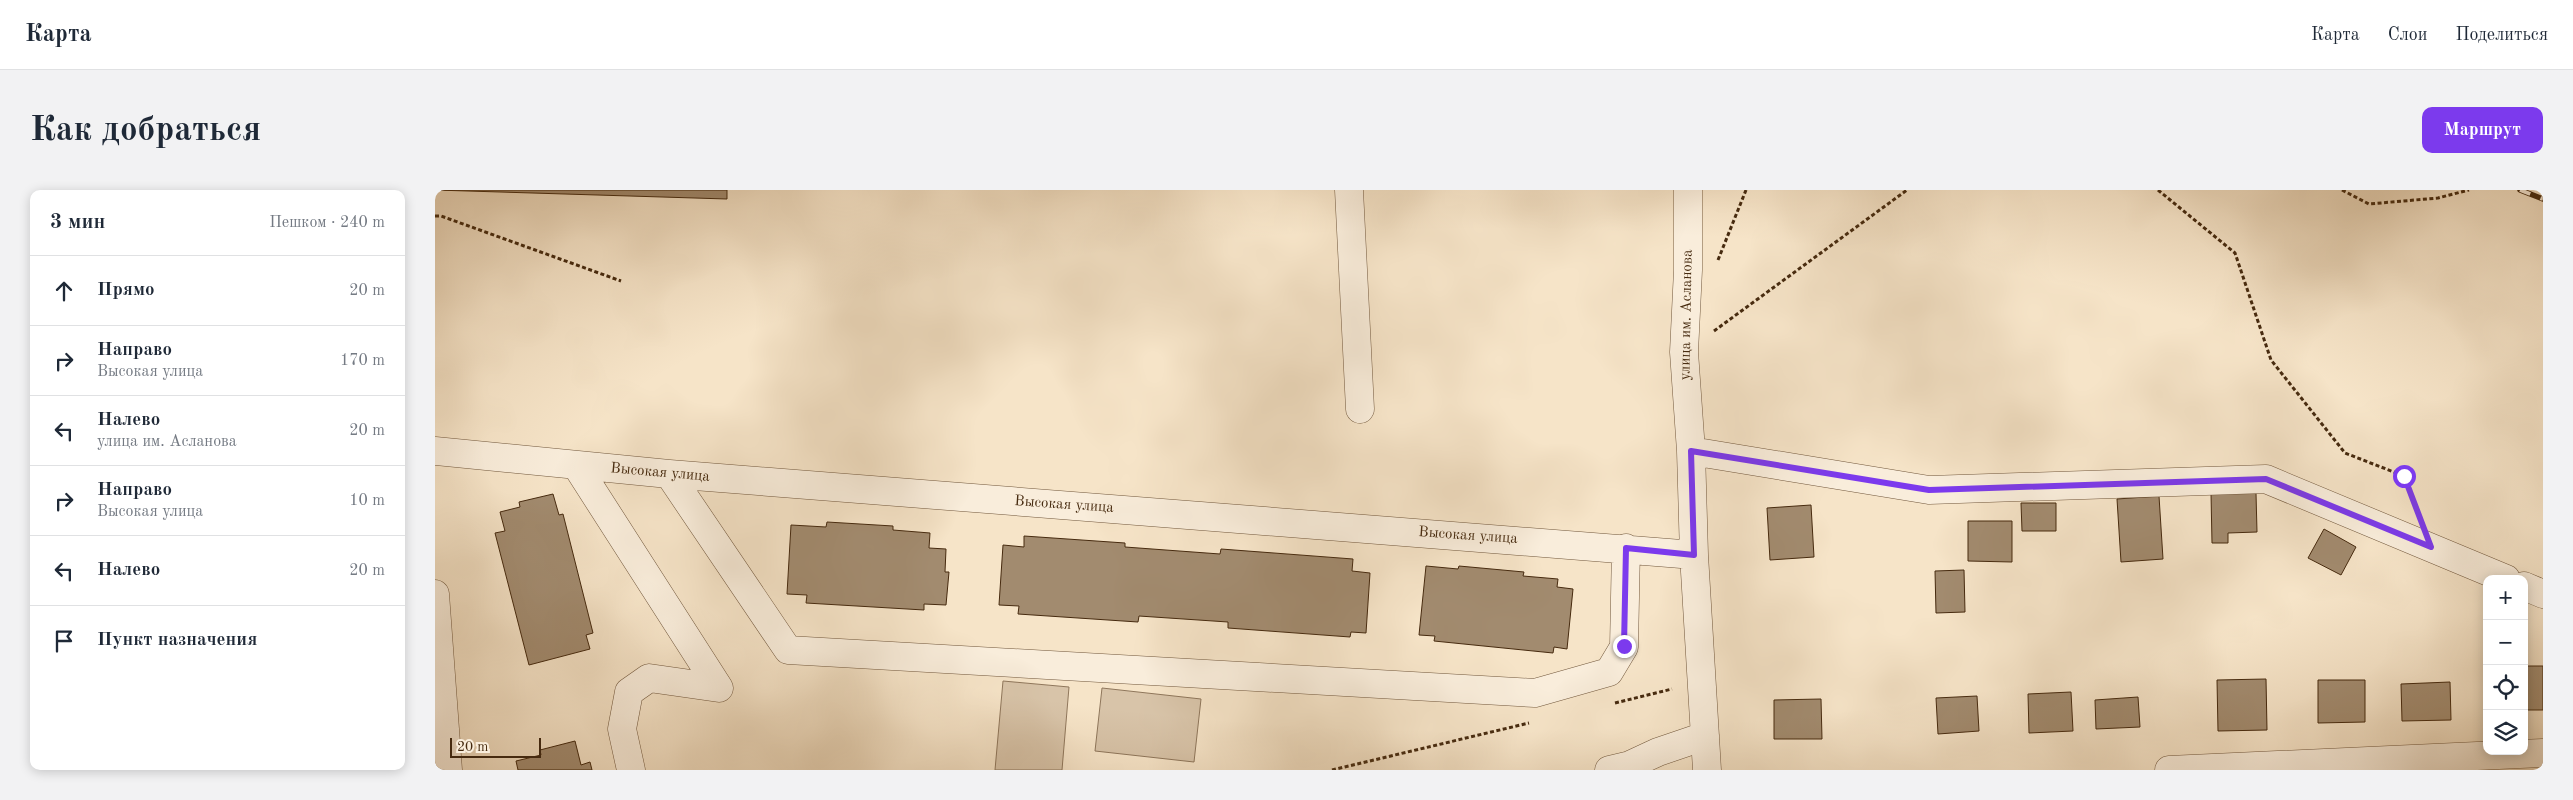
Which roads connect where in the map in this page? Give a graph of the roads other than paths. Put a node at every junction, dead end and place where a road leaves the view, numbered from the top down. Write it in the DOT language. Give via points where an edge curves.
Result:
graph roads {
  1 [pos="1349,190"];
  2 [pos="1688,190"];
  3 [pos="1360,409"];
  4 [pos="435,451"];
  5 [pos="1691,451"];
  6 [pos="575,465"];
  7 [pos="669,474"];
  8 [pos="1626,548"];
  9 [pos="1694,555"];
  10 [pos="2498,575"];
  11 [pos="2528,588"];
  12 [pos="435,594"];
  13 [pos="2543,594"];
  14 [pos="1705,736"];
  15 [pos="2543,753"];
  16 [pos="1623,768"];
  17 [pos="447,770"];
  18 [pos="631,770"];
  19 [pos="1707,770"];
  20 [pos="2169,770"];
  1 -- 3 [label="street"];
  2 -- 5 [label="street, улица им. Асланова" via="1689,270 1684,352"];
  4 -- 6 [label="street, Высокая улица"];
  5 -- 9 [label="street, улица им. Асланова"];
  5 -- 10 [label="street" via="1929,490 2266,479"];
  6 -- 7 [label="street, Высокая улица"];
  6 -- 18 [label="street" via="719,688 649,678 629,692 622,729"];
  7 -- 8 [label="street, Высокая улица"];
  7 -- 8 [label="street" via="788,650 1535,693 1609,672 1624,646"];
  8 -- 9 [label="street, Высокая улица"];
  9 -- 14 [label="street, улица им. Асланова"];
  11 -- 13 [label="street"];
  12 -- 17 [label="street"];
  14 -- 16 [label="street"];
  14 -- 19 [label="street, улица им. Асланова"];
  15 -- 20 [label="street"];
}
